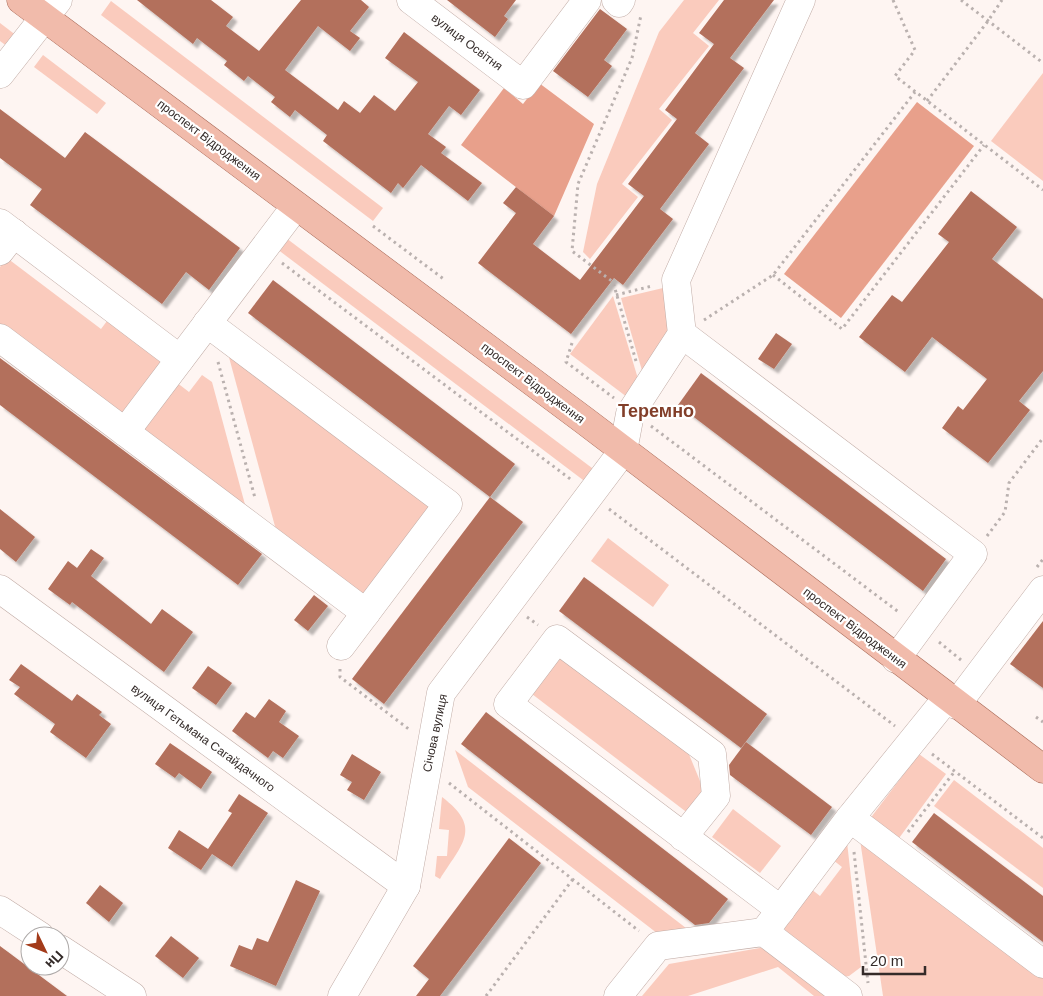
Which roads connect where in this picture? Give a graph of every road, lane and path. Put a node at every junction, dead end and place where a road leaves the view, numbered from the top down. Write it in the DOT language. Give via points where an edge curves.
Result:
graph roads {
  1 [pos="20,0"];
  2 [pos="411,0"];
  3 [pos="587,0"];
  4 [pos="616,0"];
  5 [pos="801,0"];
  6 [pos="893,0"];
  7 [pos="961,0"];
  8 [pos="1002,0"];
  9 [pos="632,5"];
  10 [pos="52,9"];
  11 [pos="988,21"];
  12 [pos="1043,63"];
  13 [pos="0,74"];
  14 [pos="916,92"];
  15 [pos="927,101"];
  16 [pos="984,145"];
  17 [pos="1043,190"];
  18 [pos="296,206"];
  19 [pos="373,226"];
  20 [pos="5,236"];
  21 [pos="263,249"];
  22 [pos="774,275"];
  23 [pos="445,280"];
  24 [pos="676,280"];
  25 [pos="616,295"];
  26 [pos="207,322"];
  27 [pos="682,334"];
  28 [pos="0,338"];
  29 [pos="572,343"];
  30 [pos="180,359"];
  31 [pos="217,360"];
  32 [pos="639,402"];
  33 [pos="125,432"];
  34 [pos="1043,438"];
  35 [pos="623,451"];
  36 [pos="590,494"];
  37 [pos="256,500"];
  38 [pos="973,554"];
  39 [pos="1043,559"];
  40 [pos="1039,579"];
  41 [pos="0,589"];
  42 [pos="509,603"];
  43 [pos="366,613"];
  44 [pos="919,627"];
  45 [pos="557,639"];
  46 [pos="341,646"];
  47 [pos="896,659"];
  48 [pos="966,664"];
  49 [pos="951,702"];
  50 [pos="1036,717"];
  51 [pos="1043,722"];
  52 [pos="913,740"];
  53 [pos="429,755"];
  54 [pos="1043,769"];
  55 [pos="954,771"];
  56 [pos="850,818"];
  57 [pos="683,837"];
  58 [pos="1043,838"];
  59 [pos="894,851"];
  60 [pos="573,879"];
  61 [pos="406,886"];
  62 [pos="0,910"];
  63 [pos="781,910"];
  64 [pos="25,926"];
  65 [pos="764,932"];
  66 [pos="658,946"];
  67 [pos="70,956"];
  68 [pos="1043,964"];
  69 [pos="858,991"];
  70 [pos="132,996"];
  71 [pos="342,996"];
  72 [pos="486,996"];
  73 [pos="618,996"];
  1 -- 10 [label="main road, проспект Відродження"];
  2 -- 3 [label="street, вулиця Освітня" via="523,85"];
  4 -- 9 [label="street"];
  5 -- 24 [label="street"];
  6 -- 14 [label="path" via="915,50 895,76"];
  7 -- 11 [label="path"];
  8 -- 11 [label="path"];
  9 -- 25 [label="path" via="632,58 578,184 572,251 613,282"];
  10 -- 13 [label="street"];
  10 -- 18 [label="main road, проспект Відродження"];
  11 -- 12 [label="path"];
  11 -- 15 [label="path"];
  14 -- 15 [label="path"];
  14 -- 22 [label="path"];
  15 -- 16 [label="path"];
  16 -- 17 [label="path"];
  16 -- 22 [label="path" via="842,328"];
  18 -- 21 [label="street"];
  18 -- 35 [label="main road, проспект Відродження"];
  19 -- 23 [label="path"];
  20 -- 30 [label="street"];
  21 -- 26 [label="street"];
  21 -- 36 [label="path"];
  22 -- 27 [label="path"];
  24 -- 25 [label="path"];
  24 -- 27 [label="street"];
  25 -- 32 [label="path"];
  26 -- 30 [label="street"];
  26 -- 43 [label="street" via="448,504"];
  27 -- 32 [label="street"];
  27 -- 38 [label="street"];
  28 -- 33 [label="street"];
  29 -- 32 [label="path" via="566,362"];
  30 -- 33 [label="street"];
  31 -- 37 [label="path"];
  32 -- 35 [label="street"];
  32 -- 44 [label="path"];
  33 -- 43 [label="street"];
  34 -- 38 [label="path" via="1010,483 1005,512"];
  35 -- 36 [label="street, Січова вулиця"];
  35 -- 47 [label="main road, проспект Відродження"];
  36 -- 42 [label="street, Січова вулиця"];
  36 -- 52 [label="path"];
  38 -- 44 [label="street"];
  39 -- 40 [label="path"];
  40 -- 49 [label="street"];
  41 -- 61 [label="street, вулиця Гетьмана Сагайдачного"];
  42 -- 45 [label="path"];
  42 -- 53 [label="street, Січова вулиця" via="441,693"];
  43 -- 46 [label="street"];
  44 -- 47 [label="street"];
  44 -- 48 [label="path"];
  45 -- 57 [label="street" via="712,754 716,796"];
  45 -- 57 [label="street" via="508,704"];
  46 -- 53 [label="path" via="340,677"];
  47 -- 49 [label="main road, проспект Відродження"];
  49 -- 52 [label="street"];
  49 -- 54 [label="main road, проспект Відродження"];
  50 -- 51 [label="path"];
  52 -- 55 [label="path"];
  52 -- 56 [label="street"];
  53 -- 60 [label="path"];
  53 -- 61 [label="street, Січова вулиця"];
  55 -- 58 [label="path"];
  55 -- 59 [label="path"];
  56 -- 59 [label="street"];
  56 -- 63 [label="street"];
  56 -- 69 [label="path"];
  57 -- 63 [label="street"];
  59 -- 68 [label="street"];
  60 -- 66 [label="path"];
  60 -- 72 [label="path"];
  61 -- 71 [label="street, Січова вулиця"];
  62 -- 64 [label="street"];
  63 -- 65 [label="street"];
  65 -- 66 [label="street"];
  65 -- 69 [label="street"];
  66 -- 73 [label="street"];
  67 -- 70 [label="street"];
}
